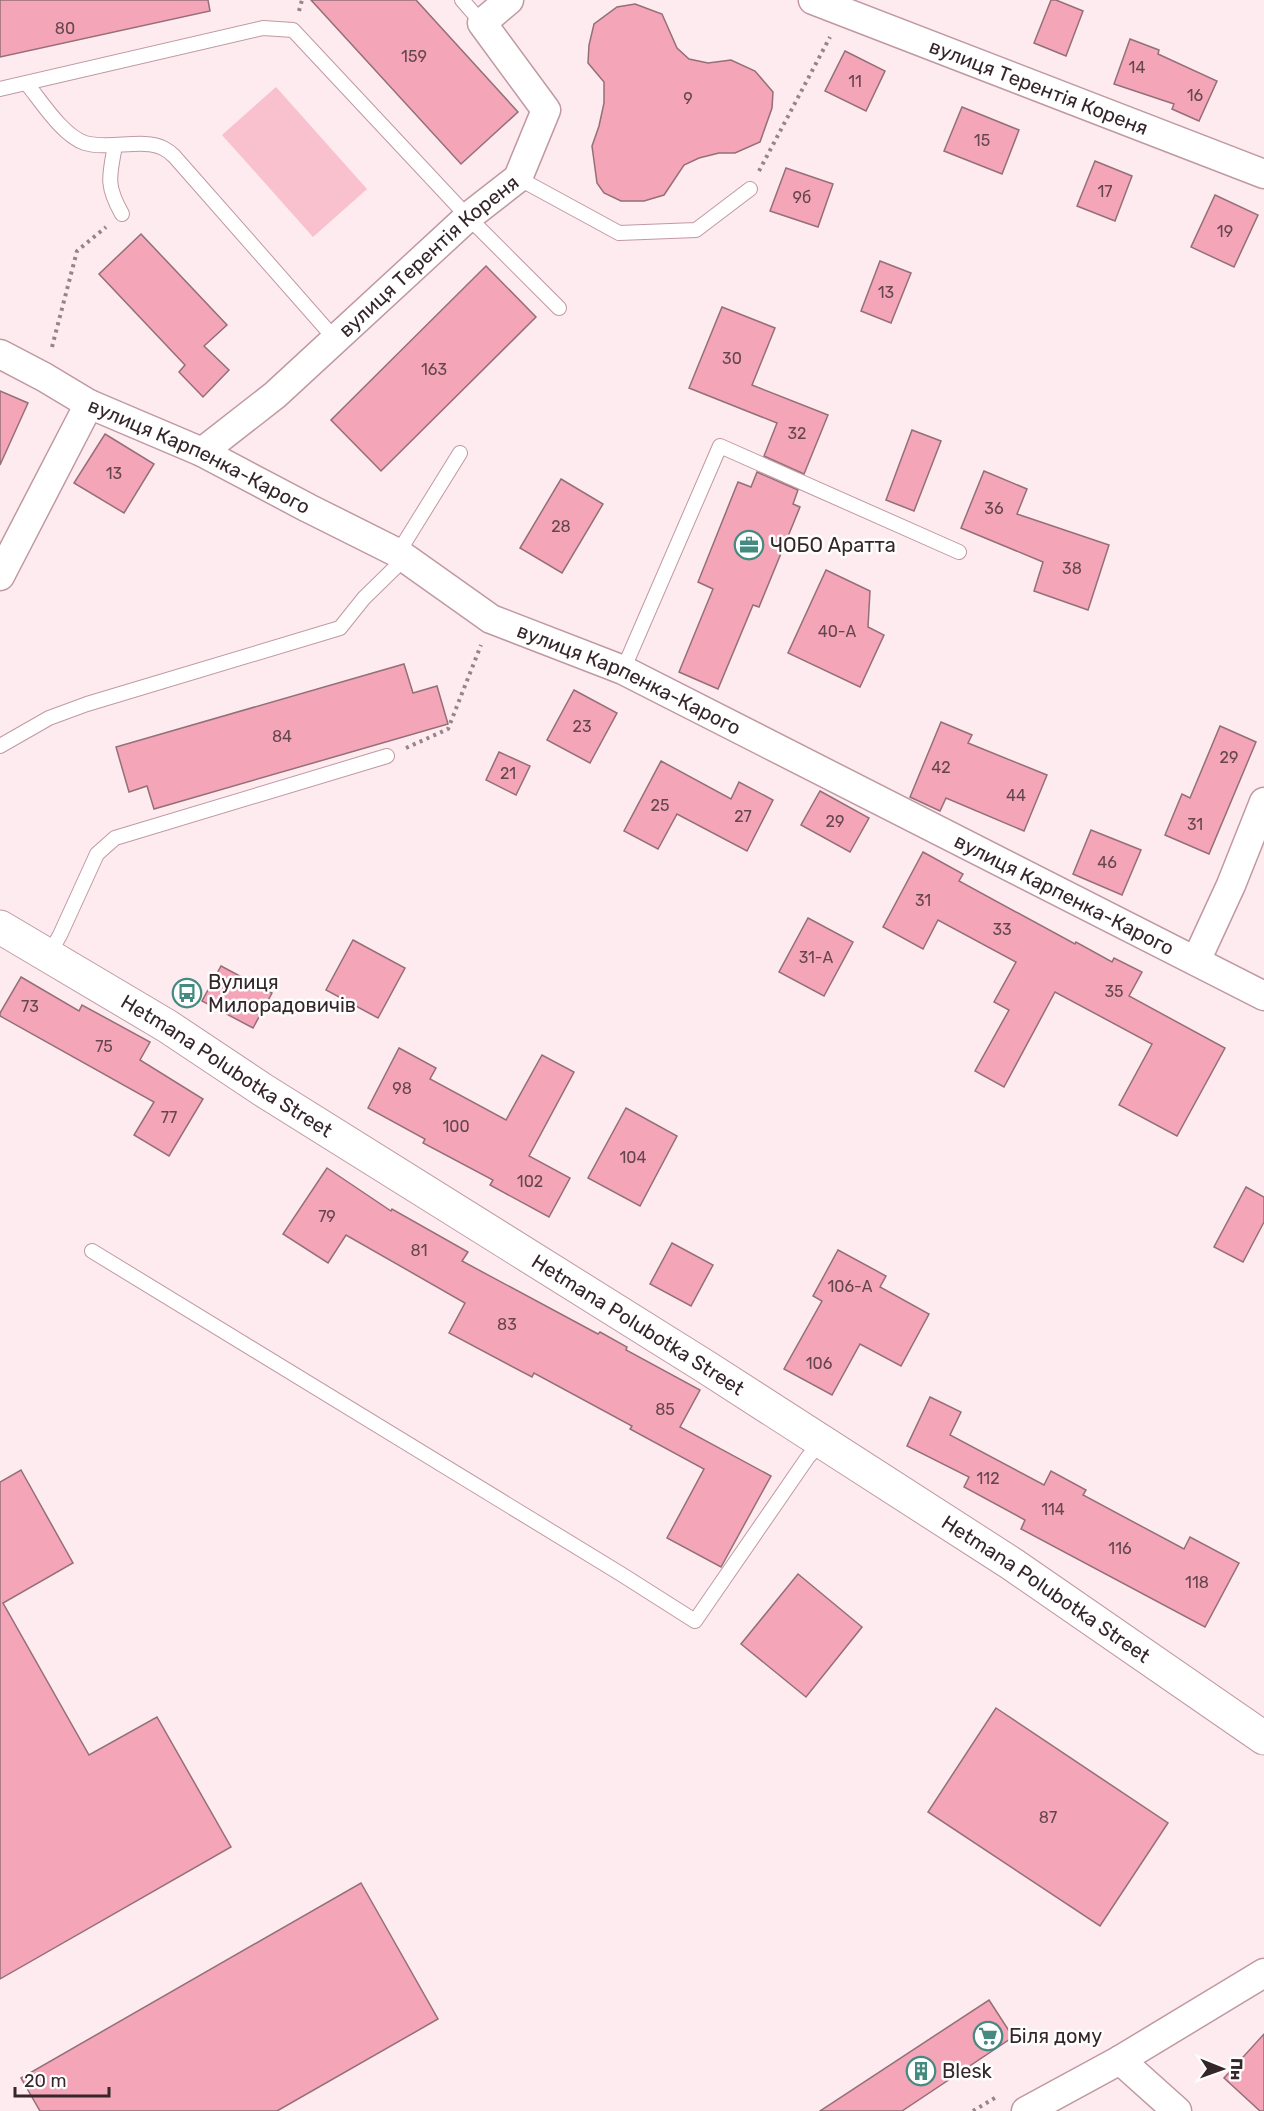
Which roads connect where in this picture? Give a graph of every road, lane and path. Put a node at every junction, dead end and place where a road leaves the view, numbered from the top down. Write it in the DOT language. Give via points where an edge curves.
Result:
graph roads {
  1 [pos="462,0"];
  2 [pos="509,0"];
  3 [pos="813,0"];
  4 [pos="841,6"];
  5 [pos="482,23"];
  6 [pos="27,84"];
  7 [pos="0,89"];
  8 [pos="115,146"];
  9 [pos="1264,174"];
  10 [pos="518,178"];
  11 [pos="750,189"];
  12 [pos="122,214"];
  13 [pos="468,217"];
  14 [pos="559,308"];
  15 [pos="335,339"];
  16 [pos="0,354"];
  17 [pos="44,377"];
  18 [pos="89,404"];
  19 [pos="202,452"];
  20 [pos="460,453"];
  21 [pos="958,552"];
  22 [pos="402,556"];
  23 [pos="0,576"];
  24 [pos="491,620"];
  25 [pos="623,670"];
  26 [pos="0,746"];
  27 [pos="387,756"];
  28 [pos="1264,802"];
  29 [pos="0,927"];
  30 [pos="48,956"];
  31 [pos="1196,961"];
  32 [pos="1264,996"];
  33 [pos="92,1251"];
  34 [pos="822,1442"];
  35 [pos="1264,1738"];
  36 [pos="1264,1973"];
  37 [pos="1120,2060"];
  38 [pos="1026,2111"];
  39 [pos="1177,2111"];
  1 -- 5 [label="lane"];
  2 -- 5 [label="street"];
  3 -- 4 [label="street, вулиця Терентія Кореня"];
  4 -- 9 [label="street, вулиця Терентія Кореня"];
  4 -- 11 [label="path"];
  5 -- 10 [label="street, вулиця Терентія Кореня" via="546,110"];
  6 -- 7 [label="lane"];
  6 -- 8 [label="lane" via="67,131 84,142"];
  6 -- 13 [label="lane" via="263,28 293,30"];
  8 -- 12 [label="lane" via="109,173 111,194"];
  8 -- 15 [label="lane" via="149,144 174,156"];
  10 -- 11 [label="lane" via="619,233 696,230"];
  10 -- 13 [label="street, вулиця Терентія Кореня"];
  12 -- 17 [label="path" via="77,251"];
  13 -- 14 [label="lane"];
  13 -- 15 [label="street, вулиця Терентія Кореня"];
  15 -- 19 [label="street, вулиця Терентія Кореня" via="275,394"];
  16 -- 17 [label="street, вулиця Карпенка-Карого"];
  17 -- 18 [label="street, вулиця Карпенка-Карого"];
  18 -- 19 [label="street, вулиця Карпенка-Карого"];
  18 -- 23 [label="street"];
  19 -- 22 [label="street, вулиця Карпенка-Карого"];
  20 -- 22 [label="lane"];
  21 -- 25 [label="lane" via="720,446"];
  22 -- 24 [label="street, вулиця Карпенка-Карого"];
  22 -- 26 [label="lane" via="340,628 87,704 49,718"];
  24 -- 25 [label="street, вулиця Карпенка-Карого"];
  24 -- 27 [label="path" via="448,729"];
  25 -- 31 [label="street, вулиця Карпенка-Карого"];
  27 -- 30 [label="lane" via="115,838 97,854"];
  28 -- 31 [label="street"];
  29 -- 30 [label="street, Hetmana Polubotka Street"];
  30 -- 34 [label="street, Hetmana Polubotka Street" via="167,1026"];
  31 -- 32 [label="street, вулиця Карпенка-Карого"];
  33 -- 34 [label="lane" via="695,1621"];
  34 -- 35 [label="street, Hetmana Polubotka Street" via="1012,1564"];
  36 -- 37 [label="street"];
  37 -- 38 [label="street"];
  37 -- 39 [label="street"];
}
